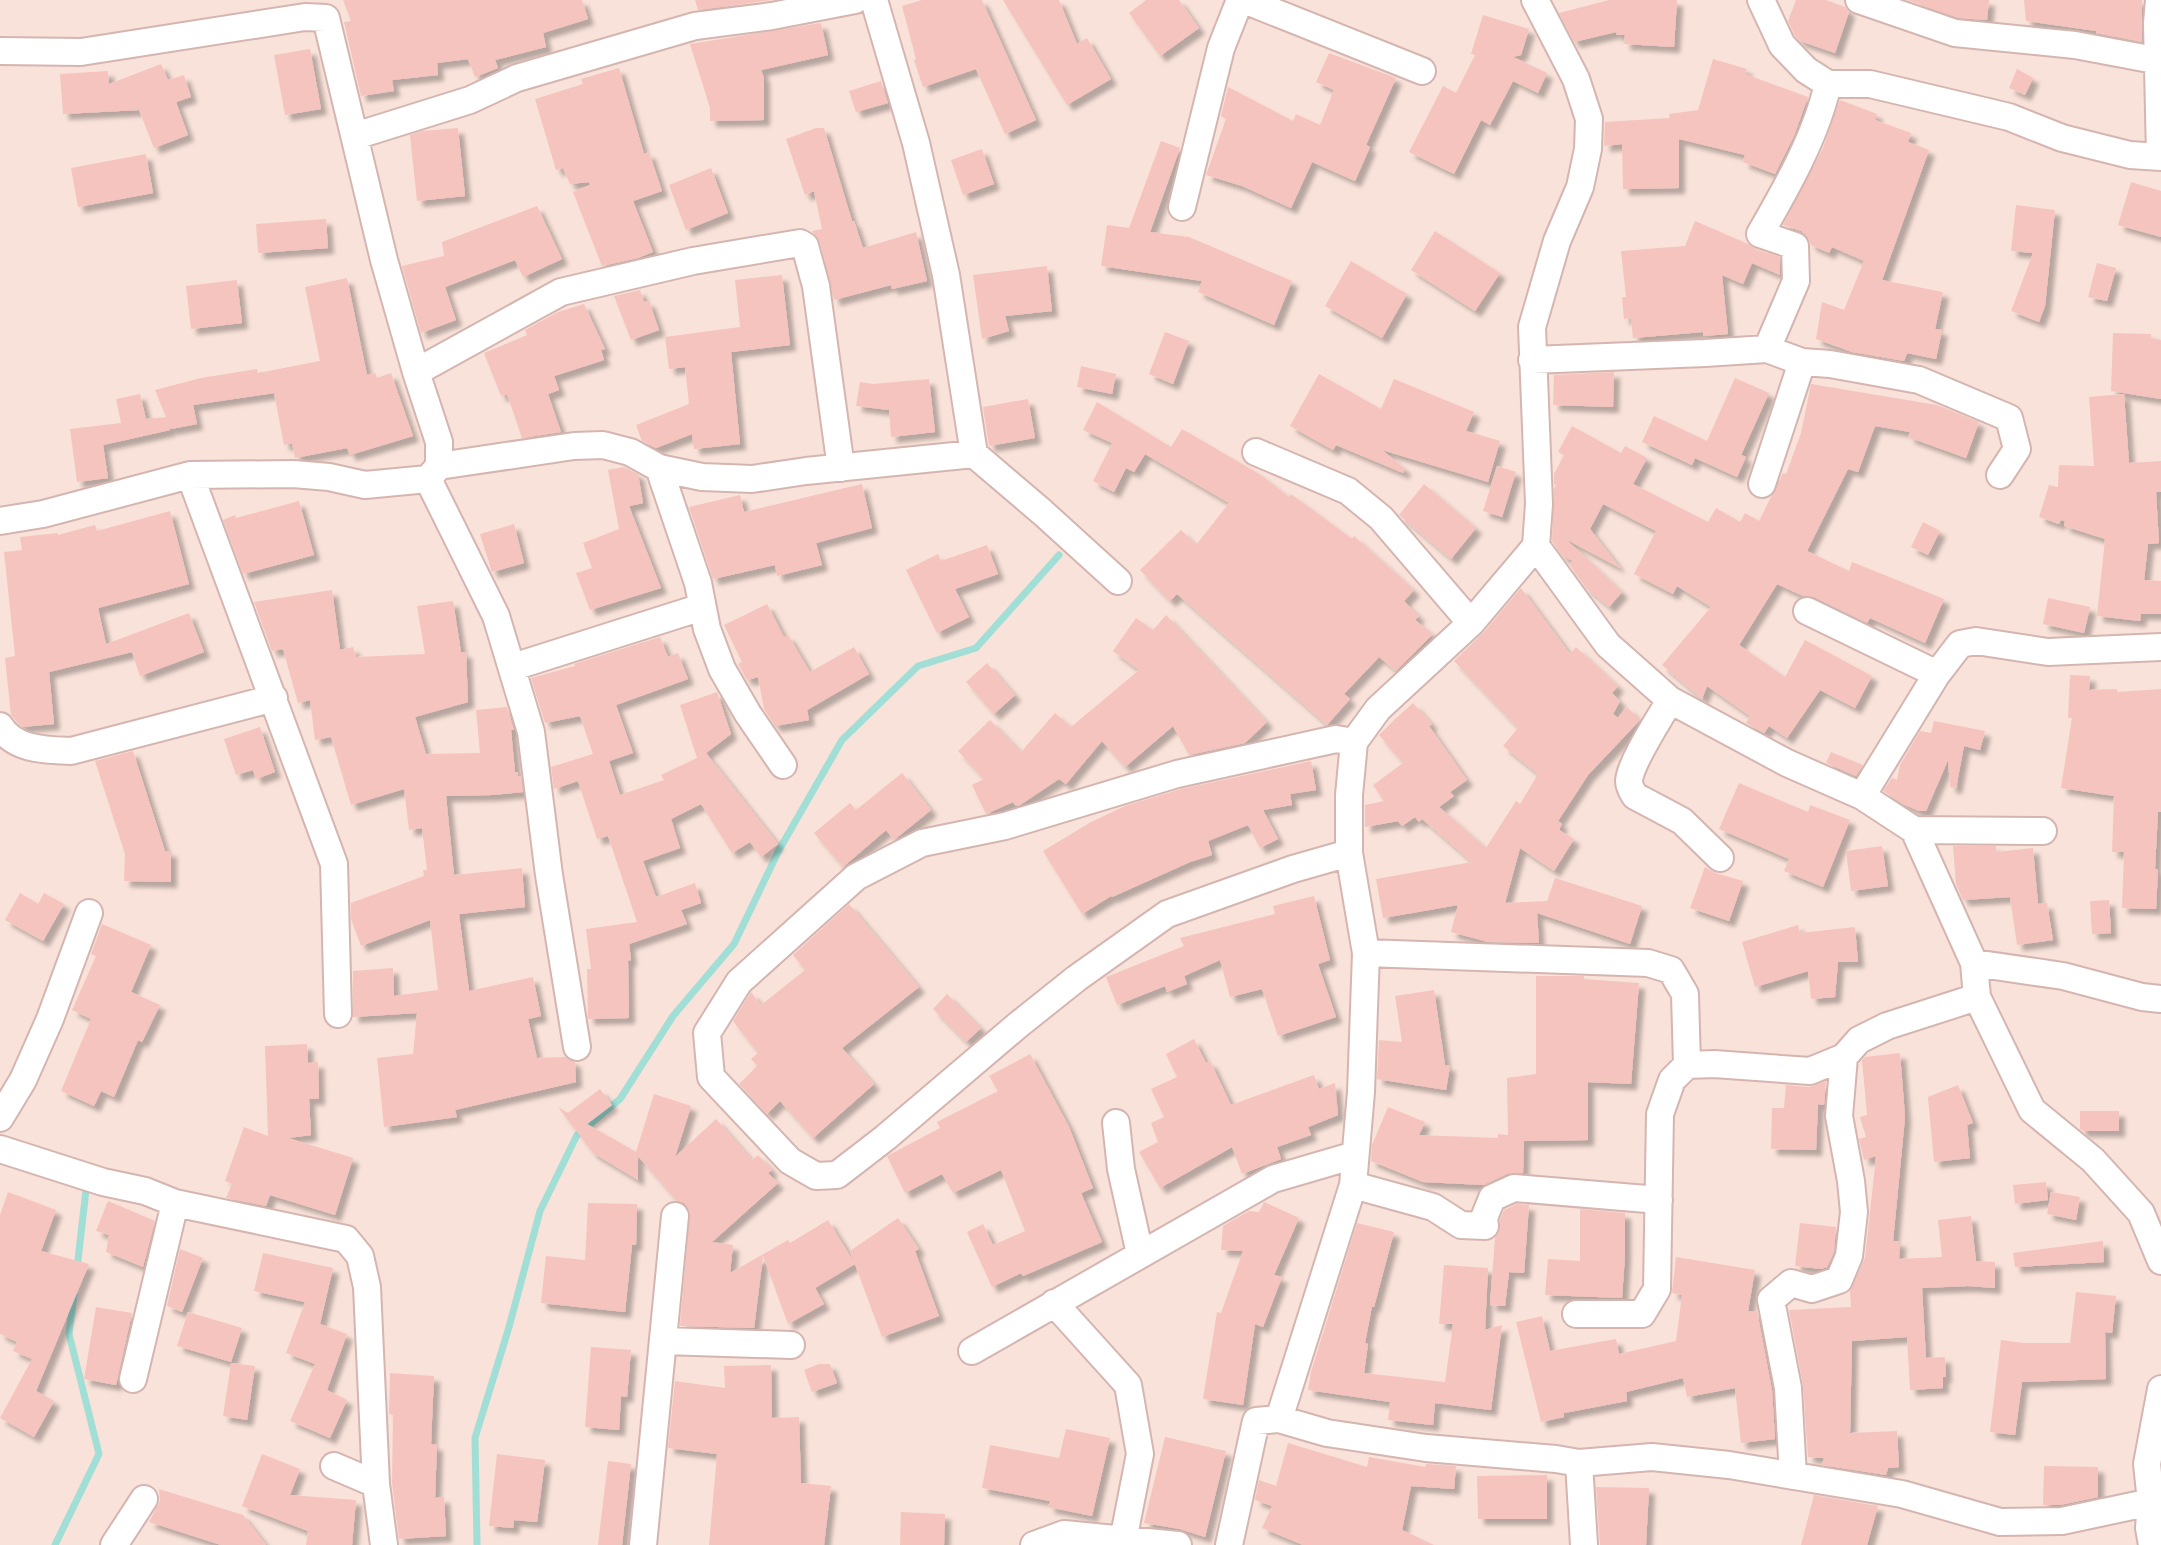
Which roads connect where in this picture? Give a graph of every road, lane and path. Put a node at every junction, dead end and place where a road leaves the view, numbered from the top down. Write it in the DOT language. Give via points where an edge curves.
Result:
graph roads {
  1 [pos="855,0"];
  2 [pos="874,0"];
  3 [pos="1242,0"];
  4 [pos="1535,0"];
  5 [pos="1761,0"];
  6 [pos="1859,0"];
  7 [pos="2159,0"];
  8 [pos="327,9"];
  9 [pos="0,51"];
  10 [pos="2160,61"];
  11 [pos="1422,71"];
  12 [pos="1828,83"];
  13 [pos="355,136"];
  14 [pos="2160,157"];
  15 [pos="1181,207"];
  16 [pos="1767,349"];
  17 [pos="1532,360"];
  18 [pos="1802,362"];
  19 [pos="415,372"];
  20 [pos="1256,452"];
  21 [pos="974,454"];
  22 [pos="659,468"];
  23 [pos="841,468"];
  24 [pos="434,473"];
  25 [pos="190,475"];
  26 [pos="2000,475"];
  27 [pos="1762,484"];
  28 [pos="0,522"];
  29 [pos="1535,546"];
  30 [pos="1118,581"];
  31 [pos="702,607"];
  32 [pos="1807,611"];
  33 [pos="1471,623"];
  34 [pos="2161,647"];
  35 [pos="513,667"];
  36 [pos="1937,674"];
  37 [pos="274,698"];
  38 [pos="1670,700"];
  39 [pos="0,726"];
  40 [pos="1354,742"];
  41 [pos="783,765"];
  42 [pos="1862,796"];
  43 [pos="1914,830"];
  44 [pos="2043,831"];
  45 [pos="1349,853"];
  46 [pos="1720,859"];
  47 [pos="89,913"];
  48 [pos="1366,953"];
  49 [pos="1974,963"];
  50 [pos="1977,997"];
  51 [pos="2161,999"];
  52 [pos="338,1013"];
  53 [pos="577,1047"];
  54 [pos="1844,1057"];
  55 [pos="1687,1065"];
  56 [pos="0,1118"];
  57 [pos="1116,1123"];
  58 [pos="0,1150"];
  59 [pos="1354,1155"];
  60 [pos="1353,1185"];
  61 [pos="1659,1200"];
  62 [pos="175,1203"];
  63 [pos="2151,1214"];
  64 [pos="675,1216"];
  65 [pos="1140,1254"];
  66 [pos="2161,1261"];
  67 [pos="1054,1303"];
  68 [pos="1576,1314"];
  69 [pos="663,1342"];
  70 [pos="792,1345"];
  71 [pos="972,1351"];
  72 [pos="133,1380"];
  73 [pos="2161,1389"];
  74 [pos="1279,1419"];
  75 [pos="1578,1463"];
  76 [pos="334,1466"];
  77 [pos="1793,1476"];
  78 [pos="376,1483"];
  79 [pos="144,1499"];
  80 [pos="2151,1502"];
  81 [pos="1123,1541"];
  82 [pos="114,1545"];
  83 [pos="384,1545"];
  84 [pos="643,1545"];
  85 [pos="1034,1545"];
  86 [pos="1178,1545"];
  87 [pos="1229,1545"];
  88 [pos="1584,1545"];
  89 [pos="2152,1545"];
  1 -- 13 [label="street" via="695,26 517,78 470,100"];
  2 -- 21 [label="street" via="916,143 946,275"];
  3 -- 11 [label="street"];
  3 -- 15 [label="street" via="1221,48"];
  4 -- 17 [label="street" via="1576,79 1589,119 1580,187 1557,241 1532,327"];
  5 -- 12 [label="street" via="1782,45 1806,70"];
  6 -- 10 [label="street" via="1955,33 2075,45"];
  7 -- 10 [label="street"];
  8 -- 9 [label="street" via="305,17 81,52"];
  8 -- 13 [label="street"];
  10 -- 14 [label="street"];
  12 -- 14 [label="street" via="1870,84 2009,117 2062,138"];
  12 -- 16 [label="street" via="1824,103 1788,184 1760,234 1795,246 1796,281"];
  13 -- 19 [label="street"];
  16 -- 17 [label="street"];
  16 -- 18 [label="street"];
  17 -- 29 [label="street" via="1539,504"];
  18 -- 26 [label="street" via="1919,380 2009,418 2017,449"];
  18 -- 27 [label="street"];
  19 -- 23 [label="street" via="561,292 693,261 800,243 805,246 816,286"];
  19 -- 24 [label="street" via="439,442"];
  20 -- 33 [label="street" via="1348,491 1381,518"];
  21 -- 23 [label="street"];
  21 -- 30 [label="street"];
  22 -- 23 [label="street" via="702,477 752,479"];
  22 -- 24 [label="street" via="630,452 603,445 574,446"];
  22 -- 31 [label="street"];
  24 -- 25 [label="street" via="365,485 293,474"];
  24 -- 35 [label="street"];
  25 -- 28 [label="street"];
  25 -- 37 [label="street"];
  29 -- 33 [label="street"];
  29 -- 38 [label="street" via="1608,645"];
  31 -- 35 [label="street"];
  31 -- 41 [label="street" via="722,669"];
  32 -- 36 [label="street"];
  33 -- 40 [label="street" via="1378,709"];
  34 -- 36 [label="street" via="2048,652 1976,641 1959,644"];
  35 -- 53 [label="street" via="531,732"];
  36 -- 42 [label="street"];
  37 -- 39 [label="street" via="71,751 22,744 5,735"];
  37 -- 52 [label="street" via="334,864"];
  38 -- 42 [label="street" via="1787,763"];
  38 -- 46 [label="street" via="1632,769 1631,791 1682,821"];
  40 -- 45 [label="street"];
  40 -- 45 [label="street" via="1317,743 1177,774 1005,826 922,843 856,877 739,982 707,1033 711,1077 790,1161 816,1176 837,1175 1077,978 1167,914"];
  42 -- 43 [label="street"];
  43 -- 44 [label="street"];
  43 -- 49 [label="street"];
  45 -- 48 [label="street"];
  47 -- 56 [label="street" via="50,1019"];
  48 -- 55 [label="street" via="1648,962 1671,970 1685,994"];
  48 -- 59 [label="street"];
  49 -- 50 [label="street"];
  49 -- 51 [label="street" via="2063,976"];
  50 -- 54 [label="street" via="1887,1026 1859,1040"];
  50 -- 63 [label="street" via="2032,1110"];
  54 -- 55 [label="street" via="1811,1071"];
  54 -- 77 [label="street" via="1839,1116 1854,1212 1849,1256 1839,1280 1812,1289 1791,1283 1771,1300 1788,1388"];
  55 -- 61 [label="street" via="1672,1080 1660,1114"];
  57 -- 65 [label="street"];
  58 -- 62 [label="street"];
  59 -- 60 [label="street"];
  59 -- 65 [label="street" via="1273,1179"];
  60 -- 61 [label="street" via="1433,1207 1461,1225 1485,1226 1492,1198 1514,1188"];
  60 -- 74 [label="street"];
  61 -- 68 [label="street" via="1657,1289 1642,1314"];
  62 -- 72 [label="street"];
  62 -- 78 [label="street" via="346,1239 360,1256 367,1287"];
  63 -- 66 [label="street"];
  64 -- 69 [label="street"];
  65 -- 67 [label="street"];
  67 -- 71 [label="street"];
  67 -- 81 [label="street" via="1128,1385 1140,1454"];
  69 -- 70 [label="street"];
  69 -- 84 [label="street"];
  73 -- 80 [label="street" via="2147,1464"];
  74 -- 75 [label="street" via="1327,1433 1426,1448"];
  74 -- 87 [label="street" via="1256,1421"];
  75 -- 77 [label="street" via="1652,1457"];
  75 -- 88 [label="street"];
  76 -- 78 [label="street"];
  77 -- 80 [label="street" via="1902,1494 2000,1522 2062,1521"];
  78 -- 83 [label="street"];
  79 -- 82 [label="street"];
  80 -- 89 [label="street"];
  81 -- 85 [label="street" via="1064,1534"];
  81 -- 86 [label="street"];
}
